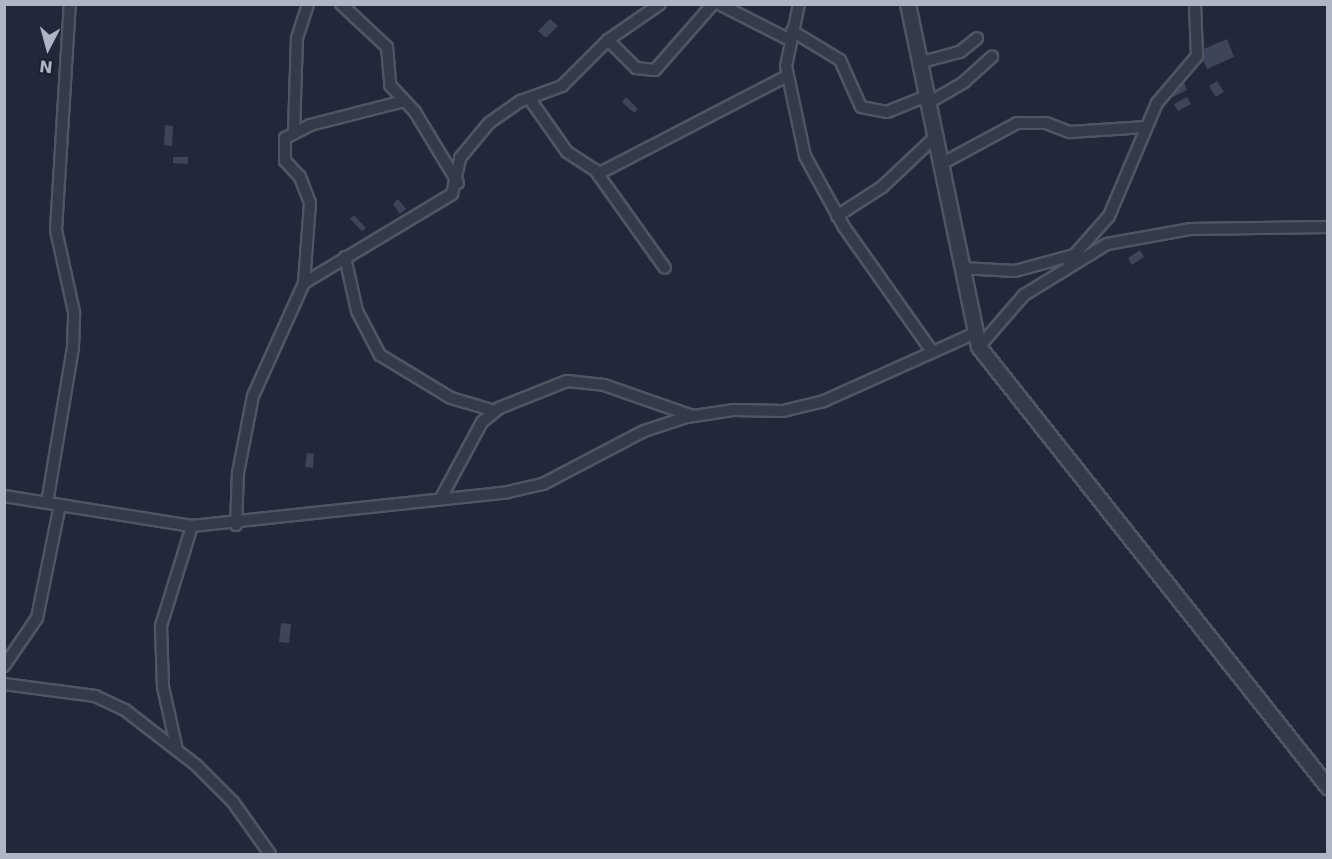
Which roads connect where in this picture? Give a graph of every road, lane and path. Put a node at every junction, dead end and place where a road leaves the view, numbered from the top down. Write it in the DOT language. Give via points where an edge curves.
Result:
graph roads {
  1 [pos="70,4"];
  2 [pos="308,4"];
  3 [pos="341,4"];
  4 [pos="660,4"];
  5 [pos="799,4"];
  6 [pos="908,4"];
  7 [pos="1196,4"];
  8 [pos="720,5"];
  9 [pos="791,35"];
  10 [pos="977,38"];
  11 [pos="608,40"];
  12 [pos="992,57"];
  13 [pos="922,62"];
  14 [pos="787,76"];
  15 [pos="529,98"];
  16 [pos="929,99"];
  17 [pos="404,101"];
  18 [pos="1146,127"];
  19 [pos="294,132"];
  20 [pos="937,135"];
  21 [pos="943,163"];
  22 [pos="598,174"];
  23 [pos="458,183"];
  24 [pos="837,216"];
  25 [pos="1328,227"];
  26 [pos="1075,255"];
  27 [pos="345,257"];
  28 [pos="1064,267"];
  29 [pos="665,268"];
  30 [pos="961,268"];
  31 [pos="304,284"];
  32 [pos="973,334"];
  33 [pos="979,347"];
  34 [pos="931,350"];
  35 [pos="495,411"];
  36 [pos="693,416"];
  37 [pos="4,496"];
  38 [pos="441,498"];
  39 [pos="47,503"];
  40 [pos="60,505"];
  41 [pos="236,525"];
  42 [pos="192,526"];
  43 [pos="4,666"];
  44 [pos="4,684"];
  45 [pos="177,750"];
  46 [pos="1328,787"];
  47 [pos="270,855"];
  1 -- 39 [label="street" via="56,230 74,312 73,347"];
  2 -- 19 [label="street" via="297,38"];
  3 -- 17 [label="street" via="387,47 386,79"];
  4 -- 11 [label="street"];
  5 -- 9 [label="street"];
  6 -- 13 [label="street"];
  7 -- 18 [label="street" via="1197,56 1165,91"];
  8 -- 9 [label="street"];
  8 -- 11 [label="street" via="655,70 636,68"];
  9 -- 14 [label="street"];
  9 -- 16 [label="street" via="840,60 861,108 887,112"];
  10 -- 13 [label="street" via="960,52"];
  11 -- 15 [label="street" via="562,86"];
  12 -- 16 [label="street"];
  13 -- 16 [label="street"];
  14 -- 22 [label="street"];
  14 -- 24 [label="street" via="806,156"];
  15 -- 22 [label="street" via="567,152"];
  15 -- 23 [label="street" via="507,108 460,158"];
  16 -- 20 [label="street"];
  17 -- 19 [label="street"];
  17 -- 23 [label="street"];
  18 -- 21 [label="street" via="1070,132 1046,123 1017,123"];
  18 -- 26 [label="street" via="1122,196"];
  19 -- 31 [label="street" via="285,138 283,155 310,203"];
  20 -- 21 [label="street"];
  20 -- 24 [label="street" via="889,181"];
  21 -- 30 [label="street"];
  22 -- 29 [label="street"];
  23 -- 27 [label="street" via="452,194 411,223"];
  24 -- 34 [label="street"];
  25 -- 28 [label="street" via="1190,229 1107,244"];
  26 -- 28 [label="street"];
  26 -- 30 [label="street" via="1015,272"];
  27 -- 31 [label="street"];
  27 -- 35 [label="street" via="357,310 380,355 451,398"];
  28 -- 33 [label="street" via="1024,295"];
  30 -- 32 [label="street"];
  31 -- 41 [label="street" via="253,396 238,472"];
  32 -- 33 [label="street"];
  32 -- 34 [label="street"];
  33 -- 46 [label="street"];
  34 -- 36 [label="street" via="824,401 783,411"];
  35 -- 36 [label="street" via="567,381 582,381"];
  35 -- 38 [label="street" via="472,437"];
  36 -- 38 [label="street" via="644,431 543,484"];
  37 -- 39 [label="street"];
  38 -- 41 [label="street"];
  39 -- 40 [label="street"];
  40 -- 42 [label="street"];
  40 -- 43 [label="street" via="37,618"];
  41 -- 42 [label="street"];
  42 -- 45 [label="street" via="160,626 163,687"];
  44 -- 45 [label="street" via="95,696 125,710"];
  45 -- 47 [label="street" via="232,802"];
}
